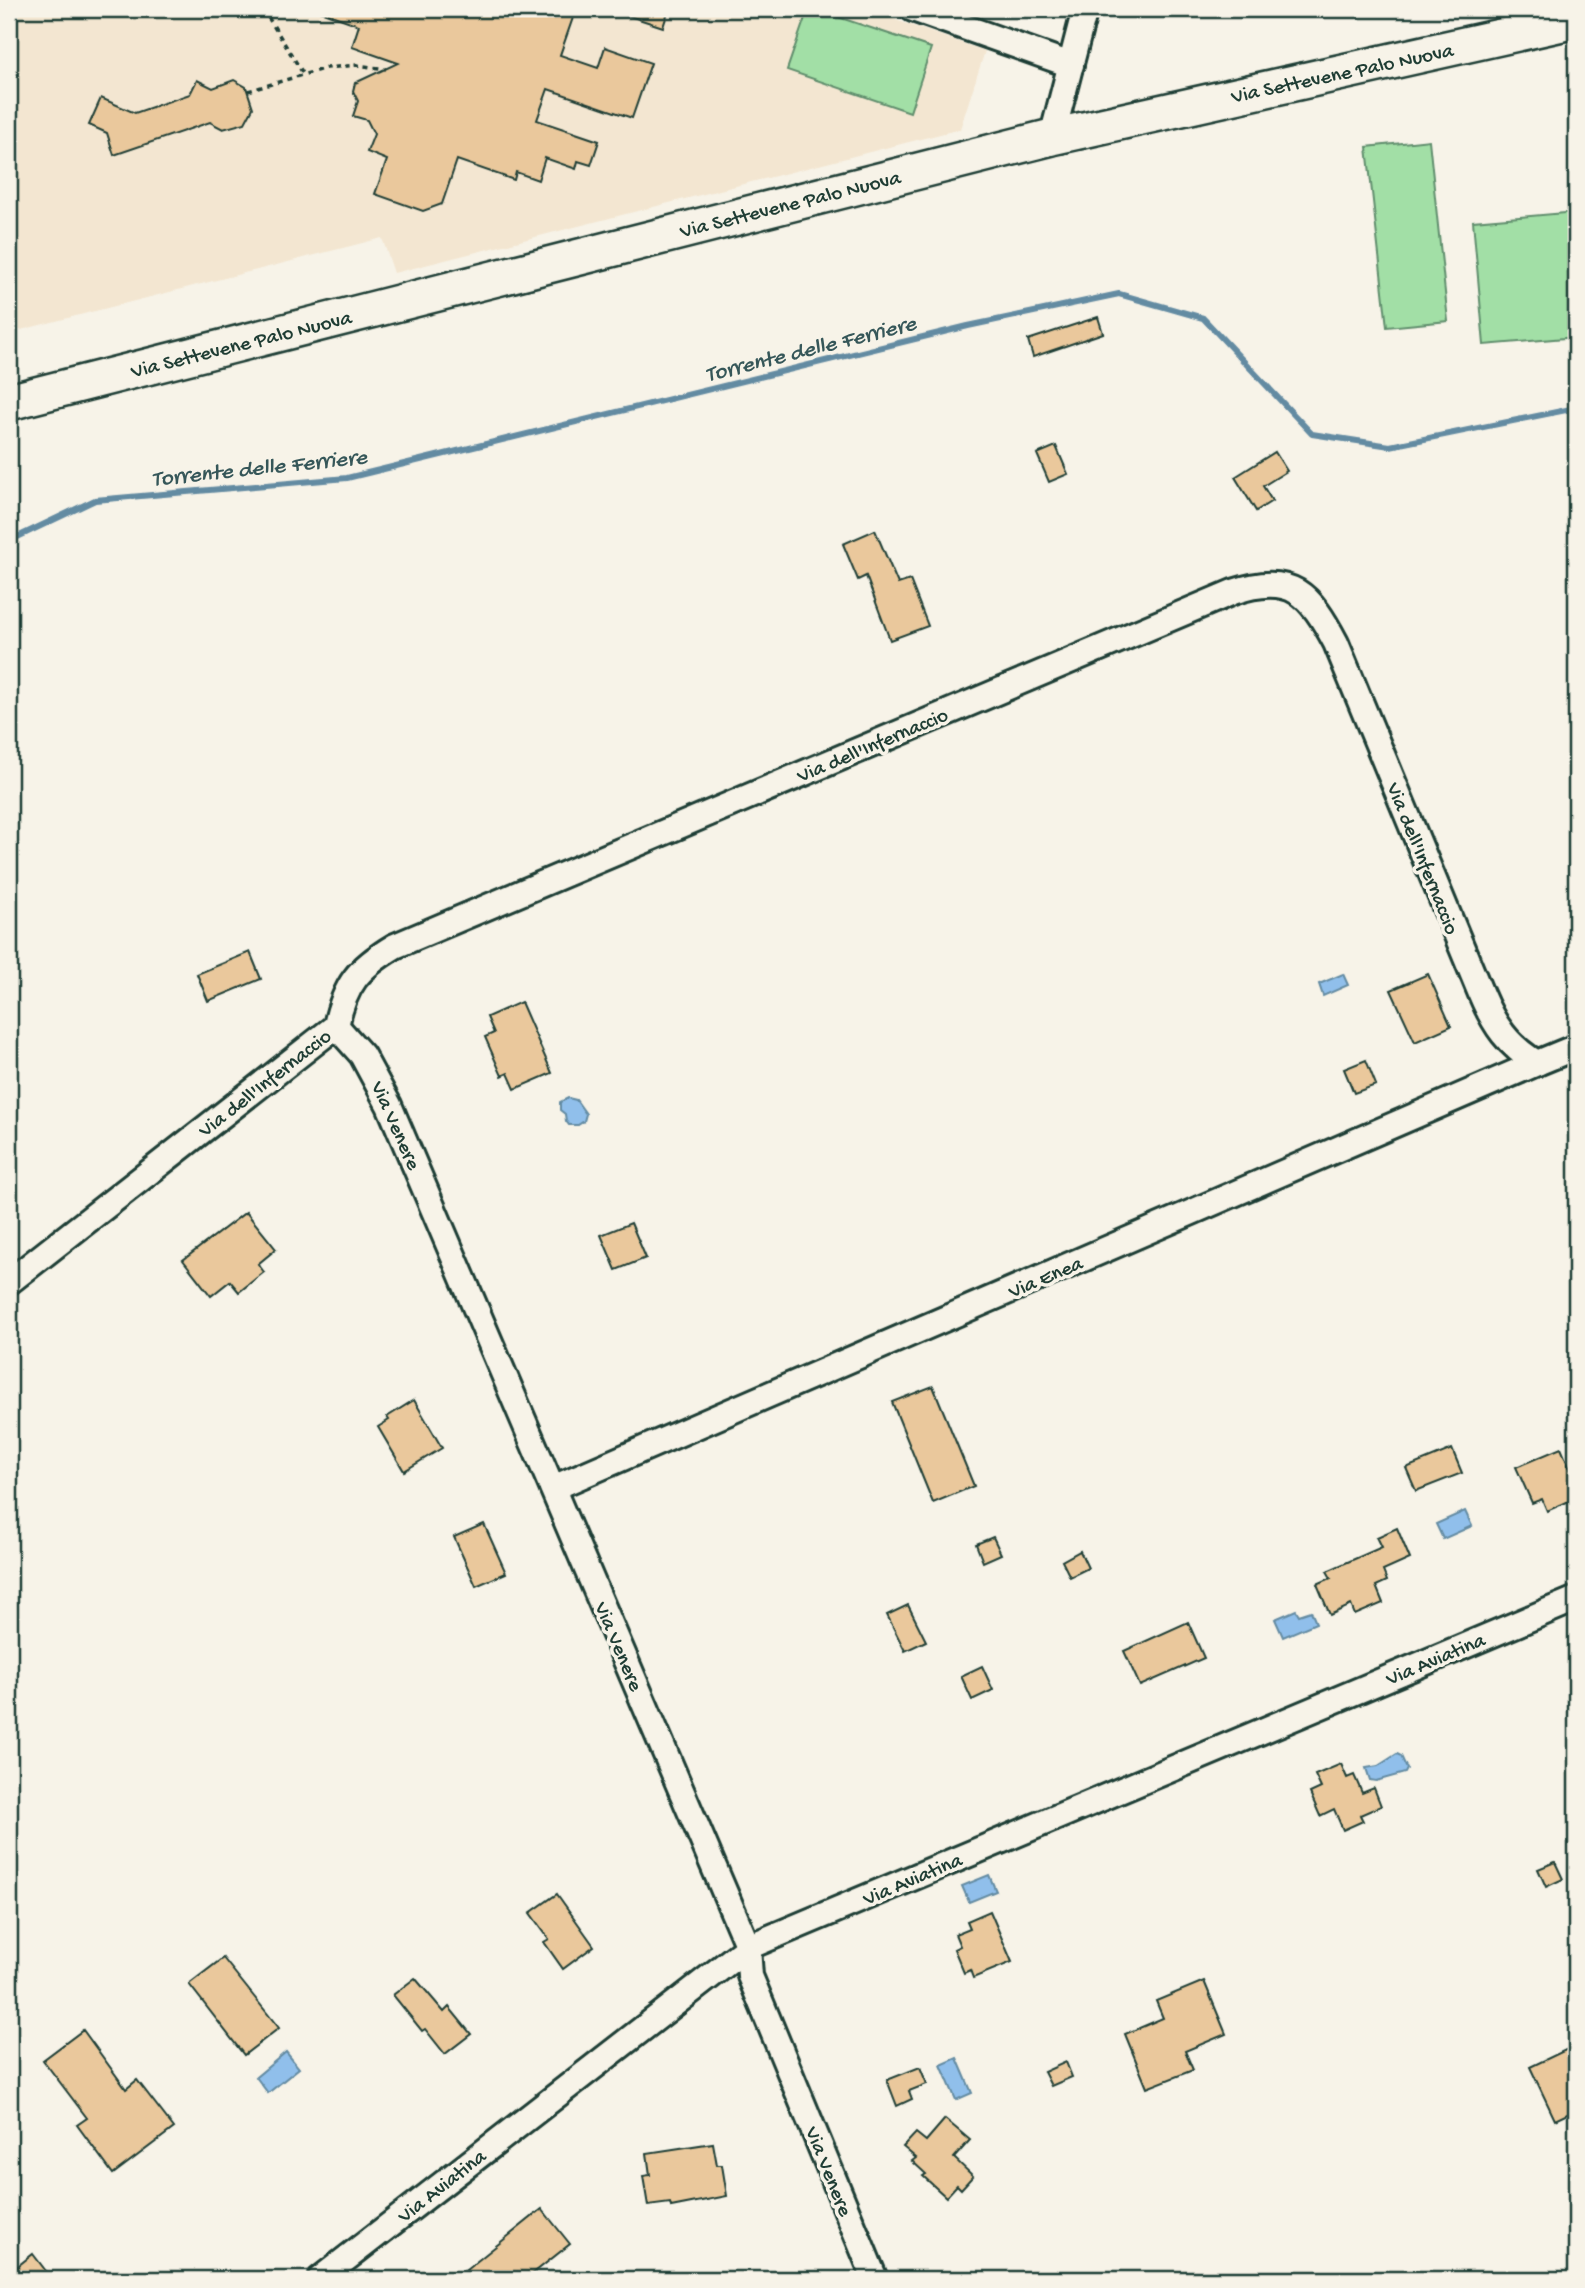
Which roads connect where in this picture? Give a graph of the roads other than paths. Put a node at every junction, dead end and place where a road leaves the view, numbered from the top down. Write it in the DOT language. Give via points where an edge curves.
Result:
graph roads {
  1 [pos="913,9"];
  2 [pos="1085,9"];
  3 [pos="1576,20"];
  4 [pos="1071,65"];
  5 [pos="1052,137"];
  6 [pos="9,402"];
  7 [pos="336,1026"];
  8 [pos="1576,1046"];
  9 [pos="1537,1063"];
  10 [pos="9,1282"];
  11 [pos="553,1488"];
  12 [pos="1576,1599"];
  13 [pos="748,1947"];
  14 [pos="320,2279"];
  15 [pos="875,2279"];
  1 -- 4 [label="street"];
  2 -- 4 [label="street"];
  3 -- 5 [label="main road, Via Settevene Palo Nuova"];
  4 -- 5 [label="street"];
  5 -- 6 [label="main road, Via Settevene Palo Nuova"];
  7 -- 9 [label="street, Via dell'Infernaccio" via="351,981 394,946 1233,592 1266,584 1302,594 1323,619 1490,1015 1512,1047"];
  7 -- 10 [label="street, Via dell'Infernaccio"];
  7 -- 11 [label="street, Via Venere" via="362,1055 385,1094"];
  8 -- 9 [label="street"];
  9 -- 11 [label="street, Via Enea"];
  11 -- 13 [label="street, Via Venere"];
  12 -- 13 [label="street, Via Aviatina"];
  13 -- 14 [label="street, Via Aviatina"];
  13 -- 15 [label="street, Via Venere" via="750,1976"];
}
